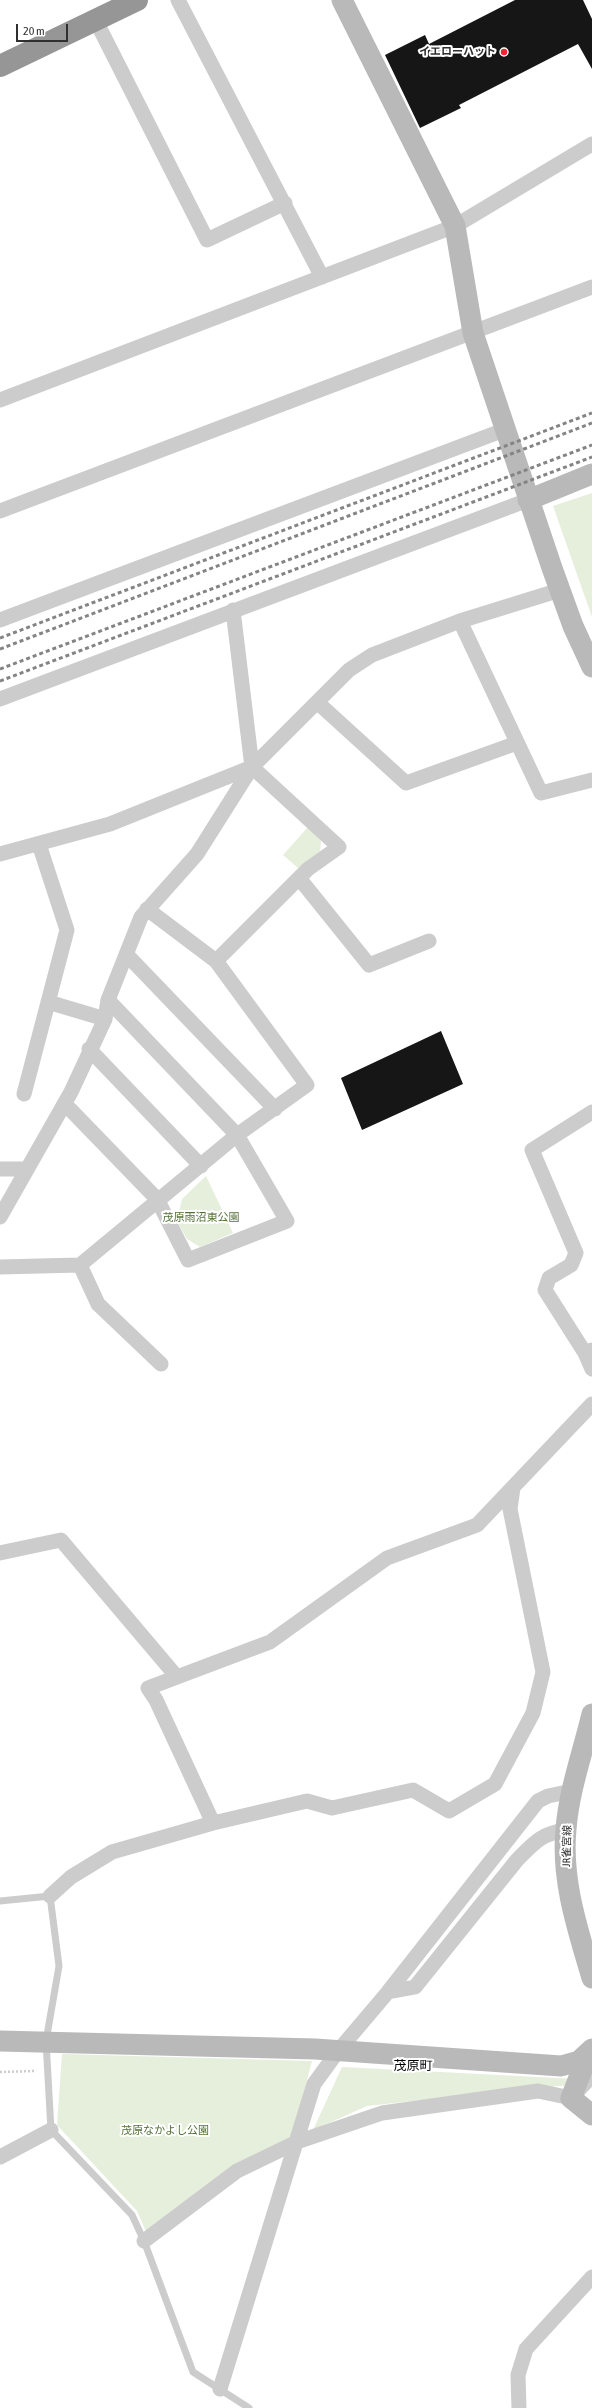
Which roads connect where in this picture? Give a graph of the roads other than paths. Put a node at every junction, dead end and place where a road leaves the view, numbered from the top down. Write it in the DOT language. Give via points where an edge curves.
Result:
graph roads {
  1 [pos="137,0"];
  2 [pos="178,0"];
  3 [pos="342,0"];
  4 [pos="96,21"];
  5 [pos="0,66"];
  6 [pos="592,144"];
  7 [pos="285,203"];
  8 [pos="455,226"];
  9 [pos="322,277"];
  10 [pos="592,287"];
  11 [pos="473,333"];
  12 [pos="0,400"];
  13 [pos="504,430"];
  14 [pos="592,474"];
  15 [pos="528,500"];
  16 [pos="0,511"];
  17 [pos="560,590"];
  18 [pos="233,610"];
  19 [pos="0,620"];
  20 [pos="460,621"];
  21 [pos="590,661"];
  22 [pos="0,699"];
  23 [pos="317,702"];
  24 [pos="517,743"];
  25 [pos="252,767"];
  26 [pos="592,780"];
  27 [pos="39,844"];
  28 [pos="0,854"];
  29 [pos="300,878"];
  30 [pos="148,909"];
  31 [pos="428,941"];
  32 [pos="127,955"];
  33 [pos="216,961"];
  34 [pos="108,1000"];
  35 [pos="48,1002"];
  36 [pos="105,1019"];
  37 [pos="89,1049"];
  38 [pos="24,1094"];
  39 [pos="65,1104"];
  40 [pos="275,1109"];
  41 [pos="592,1112"];
  42 [pos="237,1134"];
  43 [pos="201,1166"];
  44 [pos="0,1169"];
  45 [pos="27,1169"];
  46 [pos="157,1199"];
  47 [pos="4,1203"];
  48 [pos="0,1217"];
  49 [pos="80,1265"];
  50 [pos="0,1267"];
  51 [pos="589,1352"];
  52 [pos="161,1364"];
  53 [pos="592,1369"];
  54 [pos="592,1404"];
  55 [pos="513,1488"];
  56 [pos="0,1552"];
  57 [pos="176,1677"];
  58 [pos="592,1714"];
  59 [pos="590,1735"];
  60 [pos="572,1791"];
  61 [pos="213,1823"];
  62 [pos="566,1830"];
  63 [pos="50,1896"];
  64 [pos="0,1901"];
  65 [pos="592,1978"];
  66 [pos="388,1992"];
  67 [pos="0,2041"];
  68 [pos="46,2042"];
  69 [pos="338,2051"];
  70 [pos="591,2051"];
  71 [pos="592,2076"];
  72 [pos="571,2098"];
  73 [pos="592,2115"];
  74 [pos="52,2130"];
  75 [pos="297,2142"];
  76 [pos="0,2157"];
  77 [pos="144,2241"];
  78 [pos="592,2277"];
  79 [pos="220,2389"];
  80 [pos="249,2408"];
  81 [pos="519,2408"];
  1 -- 4 [label="highway"];
  2 -- 7 [label="street"];
  3 -- 8 [label="street"];
  4 -- 5 [label="highway"];
  4 -- 7 [label="street" via="207,240"];
  6 -- 8 [label="street"];
  7 -- 9 [label="street"];
  8 -- 9 [label="street"];
  8 -- 11 [label="street"];
  9 -- 12 [label="street"];
  10 -- 11 [label="street"];
  11 -- 13 [label="street"];
  11 -- 16 [label="street"];
  13 -- 15 [label="street"];
  13 -- 19 [label="street"];
  14 -- 15 [label="street"];
  15 -- 17 [label="street"];
  15 -- 18 [label="street"];
  17 -- 20 [label="street"];
  17 -- 21 [label="street"];
  18 -- 22 [label="street"];
  18 -- 25 [label="street"];
  20 -- 23 [label="street" via="372,655 349,670"];
  20 -- 24 [label="street"];
  23 -- 24 [label="street" via="406,783"];
  23 -- 25 [label="street"];
  24 -- 26 [label="street" via="541,793"];
  25 -- 27 [label="street" via="110,824"];
  25 -- 29 [label="street" via="339,847"];
  25 -- 30 [label="street" via="197,854"];
  27 -- 28 [label="street"];
  27 -- 35 [label="street" via="67,930"];
  29 -- 31 [label="street" via="369,964"];
  29 -- 33 [label="street"];
  30 -- 32 [label="street" via="141,917"];
  30 -- 33 [label="street"];
  32 -- 34 [label="street"];
  32 -- 40 [label="street"];
  33 -- 40 [label="street" via="306,1085"];
  34 -- 36 [label="street"];
  34 -- 42 [label="street"];
  35 -- 36 [label="street"];
  35 -- 38 [label="street"];
  36 -- 37 [label="street"];
  37 -- 39 [label="street"];
  37 -- 43 [label="street"];
  39 -- 45 [label="street"];
  39 -- 46 [label="street"];
  40 -- 42 [label="street"];
  41 -- 51 [label="street" via="532,1150 576,1253 571,1265 549,1278 545,1290"];
  42 -- 43 [label="street"];
  42 -- 46 [label="street" via="287,1221 188,1260"];
  43 -- 46 [label="street"];
  44 -- 45 [label="street"];
  45 -- 47 [label="street"];
  46 -- 49 [label="street"];
  47 -- 48 [label="street"];
  49 -- 50 [label="street"];
  49 -- 52 [label="street" via="98,1304"];
  51 -- 53 [label="street"];
  54 -- 55 [label="street"];
  55 -- 57 [label="street" via="477,1525 387,1558 270,1642"];
  55 -- 61 [label="street" via="510,1509 543,1672 533,1713 495,1784 449,1811 413,1790 332,1808 307,1801"];
  56 -- 57 [label="street" via="61,1540"];
  57 -- 61 [label="street" via="148,1688 156,1700"];
  58 -- 59 [label="street, JR雀宮線"];
  59 -- 60 [label="street, JR雀宮線"];
  60 -- 62 [label="street, JR雀宮線"];
  60 -- 66 [label="street" via="548,1796 538,1802"];
  61 -- 63 [label="street" via="112,1852 71,1877"];
  62 -- 65 [label="street, JR雀宮線" via="566,1881"];
  62 -- 66 [label="street" via="549,1833 534,1842 415,1987"];
  63 -- 64 [label="lane"];
  63 -- 68 [label="lane" via="59,1966"];
  66 -- 69 [label="street"];
  67 -- 68 [label="street"];
  68 -- 69 [label="street"];
  68 -- 74 [label="lane"];
  69 -- 70 [label="street" via="561,2066 579,2060"];
  69 -- 75 [label="street" via="314,2084"];
  70 -- 72 [label="street"];
  71 -- 72 [label="street"];
  72 -- 73 [label="street"];
  72 -- 75 [label="street" via="538,2091 382,2113"];
  74 -- 76 [label="street"];
  74 -- 77 [label="lane" via="132,2215"];
  75 -- 77 [label="street" via="238,2171"];
  75 -- 79 [label="street"];
  77 -- 79 [label="lane" via="193,2372"];
  78 -- 81 [label="street" via="526,2349 518,2375"];
  79 -- 80 [label="lane"];
}
